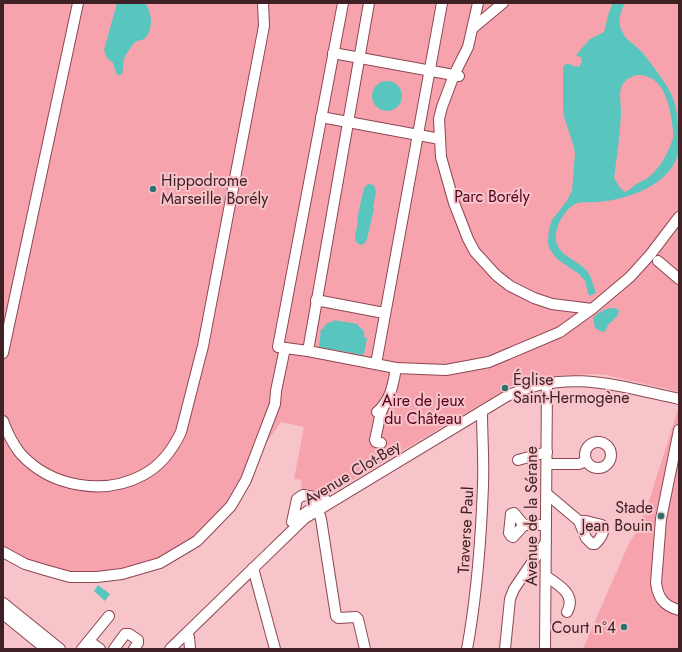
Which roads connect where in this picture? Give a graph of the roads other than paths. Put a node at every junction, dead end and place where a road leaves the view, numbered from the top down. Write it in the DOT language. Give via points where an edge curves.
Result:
graph roads {
  1 [pos="78,3"];
  2 [pos="264,3"];
  3 [pos="343,3"];
  4 [pos="369,3"];
  5 [pos="442,3"];
  6 [pos="478,3"];
  7 [pos="503,3"];
  8 [pos="473,28"];
  9 [pos="333,53"];
  10 [pos="359,58"];
  11 [pos="430,71"];
  12 [pos="457,76"];
  13 [pos="321,117"];
  14 [pos="348,122"];
  15 [pos="418,135"];
  16 [pos="440,138"];
  17 [pos="679,217"];
  18 [pos="658,261"];
  19 [pos="679,279"];
  20 [pos="316,300"];
  21 [pos="592,309"];
  22 [pos="384,313"];
  23 [pos="285,348"];
  24 [pos="308,351"];
  25 [pos="3,353"];
  26 [pos="376,364"];
  27 [pos="396,368"];
  28 [pos="547,383"];
  29 [pos="679,399"];
  30 [pos="385,404"];
  31 [pos="482,411"];
  32 [pos="377,412"];
  33 [pos="3,421"];
  34 [pos="679,430"];
  35 [pos="381,443"];
  36 [pos="547,452"];
  37 [pos="518,460"];
  38 [pos="586,461"];
  39 [pos="547,464"];
  40 [pos="547,494"];
  41 [pos="315,504"];
  42 [pos="578,521"];
  43 [pos="524,525"];
  44 [pos="546,525"];
  45 [pos="546,542"];
  46 [pos="3,552"];
  47 [pos="253,568"];
  48 [pos="546,576"];
  49 [pos="3,603"];
  50 [pos="679,610"];
  51 [pos="568,612"];
  52 [pos="3,614"];
  53 [pos="109,616"];
  54 [pos="186,634"];
  55 [pos="85,645"];
  56 [pos="46,649"];
  57 [pos="60,649"];
  58 [pos="100,649"];
  59 [pos="114,649"];
  60 [pos="134,649"];
  61 [pos="170,649"];
  62 [pos="190,649"];
  63 [pos="275,649"];
  64 [pos="365,649"];
  65 [pos="467,649"];
  66 [pos="505,649"];
  67 [pos="546,649"];
  1 -- 25 [label="street"];
  2 -- 33 [label="street" via="264,26 203,346 181,432 175,445 159,463 143,475 126,482 83,486 62,481 36,467 20,453"];
  3 -- 9 [label="street"];
  4 -- 10 [label="street"];
  5 -- 11 [label="street"];
  6 -- 8 [label="street"];
  7 -- 8 [label="street"];
  8 -- 12 [label="street"];
  9 -- 10 [label="street"];
  9 -- 13 [label="street"];
  10 -- 11 [label="street"];
  10 -- 14 [label="street"];
  11 -- 12 [label="street"];
  11 -- 15 [label="street"];
  12 -- 16 [label="street" via="441,113"];
  13 -- 14 [label="street"];
  13 -- 23 [label="street" via="278,347"];
  14 -- 15 [label="street"];
  14 -- 20 [label="street"];
  15 -- 16 [label="street"];
  15 -- 22 [label="street"];
  16 -- 21 [label="street" via="440,157 454,203 475,252 510,286 534,298 552,304"];
  17 -- 21 [label="street" via="630,277"];
  18 -- 19 [label="street"];
  20 -- 22 [label="street"];
  20 -- 24 [label="street"];
  21 -- 27 [label="street" via="560,332 489,362 446,370"];
  22 -- 26 [label="street"];
  23 -- 24 [label="street"];
  23 -- 46 [label="street" via="275,404 246,480 231,506 197,541 160,563 122,574 97,577 70,577 51,572 25,564"];
  24 -- 26 [label="street"];
  26 -- 27 [label="street"];
  27 -- 30 [label="street"];
  28 -- 29 [label="street, Avenue Clot-Bey" via="589,381"];
  28 -- 31 [label="street, Avenue Clot-Bey" via="516,392"];
  28 -- 36 [label="street, Avenue de la Sérane"];
  30 -- 32 [label="street"];
  30 -- 35 [label="street" via="375,440"];
  31 -- 41 [label="street, Avenue Clot-Bey"];
  31 -- 65 [label="street, Traverse Paul" via="483,483 478,563"];
  34 -- 50 [label="street" via="661,519 656,583 661,600"];
  36 -- 37 [label="street"];
  36 -- 39 [label="street, Avenue de la Sérane"];
  38 -- 39 [label="street" via="579,464"];
  39 -- 40 [label="street, Avenue de la Sérane"];
  40 -- 42 [label="street"];
  40 -- 44 [label="street, Avenue de la Sérane"];
  41 -- 47 [label="street, Avenue Clot-Bey"];
  41 -- 64 [label="street" via="321,519 336,616 358,619"];
  43 -- 44 [label="street"];
  44 -- 45 [label="street, Avenue de la Sérane"];
  45 -- 48 [label="street, Avenue de la Sérane"];
  45 -- 66 [label="street" via="510,599"];
  47 -- 54 [label="street, Avenue Clot-Bey"];
  47 -- 63 [label="street"];
  48 -- 51 [label="street" via="567,592 571,600"];
  48 -- 67 [label="street, Avenue de la Sérane"];
  49 -- 57 [label="street"];
  52 -- 56 [label="street"];
  53 -- 55 [label="street"];
  54 -- 61 [label="street, Avenue Clot-Bey"];
  54 -- 62 [label="street"];
  55 -- 58 [label="street"];
  59 -- 60 [label="street" via="125,634 129,634 138,640"];
}
